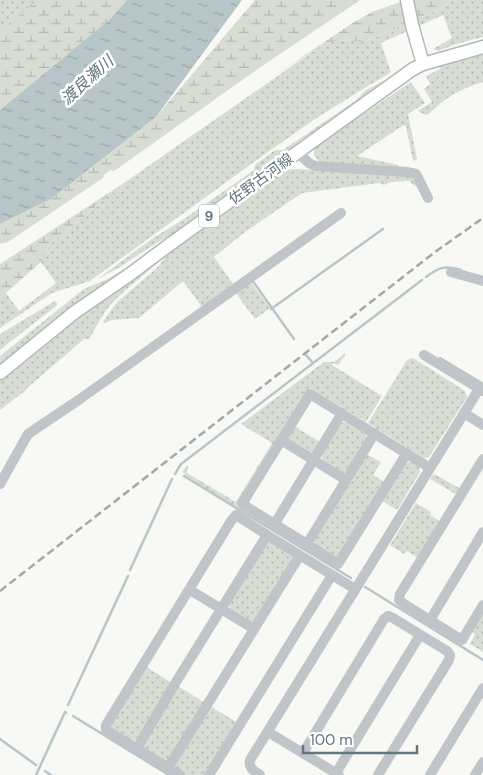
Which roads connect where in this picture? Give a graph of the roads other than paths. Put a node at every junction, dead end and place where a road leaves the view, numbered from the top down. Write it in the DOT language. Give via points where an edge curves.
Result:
graph roads {
  1 [pos="407,0"];
  2 [pos="483,47"];
  3 [pos="421,59"];
  4 [pos="297,152"];
  5 [pos="428,198"];
  6 [pos="341,213"];
  7 [pos="451,272"];
  8 [pos="483,281"];
  9 [pos="424,355"];
  10 [pos="0,373"];
  11 [pos="481,390"];
  12 [pos="342,413"];
  13 [pos="464,413"];
  14 [pos="483,425"];
  15 [pos="375,433"];
  16 [pos="281,440"];
  17 [pos="407,453"];
  18 [pos="483,459"];
  19 [pos="314,460"];
  20 [pos="430,468"];
  21 [pos="346,480"];
  22 [pos="0,484"];
  23 [pos="274,524"];
  24 [pos="483,532"];
  25 [pos="268,535"];
  26 [pos="307,544"];
  27 [pos="300,555"];
  28 [pos="332,575"];
  29 [pos="355,589"];
  30 [pos="190,590"];
  31 [pos="483,605"];
  32 [pos="222,609"];
  33 [pos="430,620"];
  34 [pos="254,629"];
  35 [pos="420,635"];
  36 [pos="483,688"];
  37 [pos="268,732"];
  38 [pos="137,748"];
  39 [pos="303,753"];
  40 [pos="483,762"];
  41 [pos="168,768"];
  42 [pos="338,774"];
  43 [pos="180,775"];
  44 [pos="209,775"];
  45 [pos="260,775"];
  46 [pos="378,775"];
  47 [pos="430,775"];
  48 [pos="475,775"];
  1 -- 3 [label="main road"];
  2 -- 3 [label="main road, 佐野古河線"];
  3 -- 4 [label="main road, 佐野古河線 / 9" via="416,67"];
  4 -- 5 [label="street" via="315,166 416,174"];
  4 -- 10 [label="main road, 佐野古河線 / 9" via="75,312"];
  6 -- 22 [label="street" via="28,434"];
  7 -- 8 [label="street"];
  9 -- 11 [label="street"];
  11 -- 13 [label="street"];
  12 -- 15 [label="street"];
  12 -- 16 [label="street" via="310,394"];
  12 -- 19 [label="street"];
  13 -- 14 [label="street"];
  13 -- 20 [label="street"];
  15 -- 17 [label="street"];
  15 -- 21 [label="street"];
  16 -- 19 [label="street"];
  16 -- 23 [label="street" via="242,504"];
  17 -- 20 [label="street"];
  17 -- 26 [label="street" via="338,564"];
  18 -- 33 [label="street" via="399,597 400,602"];
  19 -- 21 [label="street"];
  19 -- 23 [label="street"];
  20 -- 29 [label="street"];
  21 -- 26 [label="street"];
  23 -- 26 [label="street"];
  24 -- 33 [label="street"];
  25 -- 27 [label="street"];
  25 -- 30 [label="street" via="236,515"];
  25 -- 32 [label="street"];
  27 -- 28 [label="street"];
  27 -- 34 [label="street"];
  28 -- 29 [label="street"];
  28 -- 44 [label="street"];
  29 -- 37 [label="street"];
  30 -- 32 [label="street"];
  30 -- 38 [label="street" via="106,726 106,730"];
  31 -- 33 [label="street" via="462,640"];
  32 -- 34 [label="street"];
  32 -- 38 [label="street"];
  34 -- 41 [label="street"];
  35 -- 39 [label="street" via="394,618 384,618"];
  35 -- 42 [label="street"];
  35 -- 46 [label="street" via="450,653 450,658"];
  36 -- 47 [label="street"];
  37 -- 39 [label="street"];
  37 -- 45 [label="street" via="250,762"];
  38 -- 41 [label="street"];
  39 -- 42 [label="street"];
  40 -- 48 [label="street"];
  41 -- 43 [label="street"];
}
